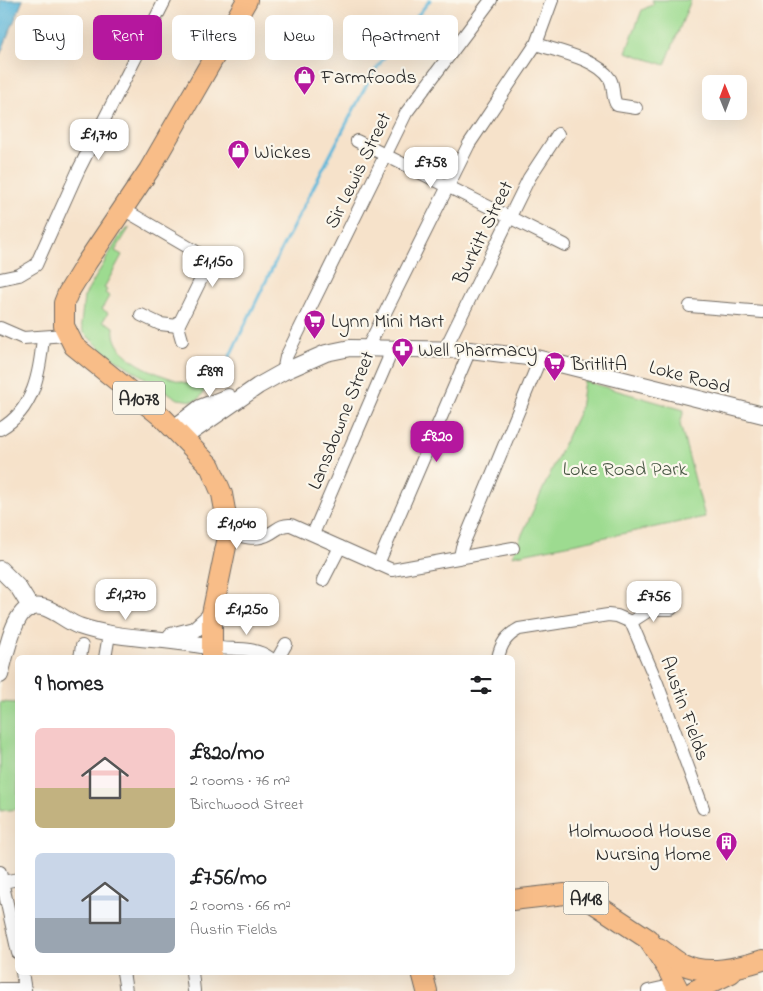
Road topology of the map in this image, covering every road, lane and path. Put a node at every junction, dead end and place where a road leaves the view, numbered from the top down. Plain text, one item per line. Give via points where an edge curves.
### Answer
1 (165, 0) edge
2 (247, 0) edge
3 (491, 0) edge
4 (552, 0) edge
5 (534, 48) junction
6 (568, 60) dead end
7 (636, 108) dead end
8 (558, 134) dead end
9 (358, 141) dead end
10 (386, 155) junction
11 (447, 187) junction
12 (123, 209) junction
13 (509, 218) junction
14 (565, 245) dead end
15 (0, 279) edge
16 (690, 306) dead end
17 (763, 312) edge
18 (142, 315) dead end
19 (178, 326) junction
20 (0, 328) edge
21 (67, 335) junction
22 (43, 337) junction
23 (182, 340) dead end
24 (368, 348) junction
25 (390, 348) junction
26 (445, 349) junction
27 (470, 350) junction
28 (540, 359) junction
29 (283, 372) junction
30 (763, 415) edge
31 (0, 429) edge
32 (184, 429) junction
33 (229, 532) junction
34 (313, 534) junction
35 (340, 547) junction
36 (512, 548) dead end
37 (460, 557) junction
38 (378, 564) junction
39 (0, 569) edge
40 (323, 580) dead end
41 (31, 608) junction
42 (671, 609) dead end
43 (212, 614) junction
44 (631, 622) junction
45 (110, 635) junction
46 (154, 639) junction
47 (286, 644) dead end
48 (212, 652) edge
49 (106, 655) edge
50 (264, 655) edge
51 (280, 655) edge
52 (499, 655) edge
53 (0, 675) edge
54 (703, 808) dead end
55 (1, 877) edge
56 (15, 879) edge
57 (515, 900) edge
58 (648, 939) junction
59 (15, 940) edge
60 (759, 962) edge
61 (22, 975) edge
62 (123, 975) edge
63 (192, 975) edge
64 (0, 989) edge
65 (25, 990) edge
66 (684, 990) edge
67 (126, 991) edge
68 (194, 991) edge
69 (648, 991) edge

1 - 15 street via 99,128 36,265 19,275
2 - 12 main road
3 - 10 street, Sir Lewis Street via 406,113
4 - 5 street
5 - 6 street
5 - 7 street via 582,58 608,76 617,105
5 - 11 street via 469,144
8 - 13 street, Burkitt Street via 529,178
9 - 10 street
10 - 11 street
10 - 29 street, Sir Lewis Street via 286,357
11 - 13 street
11 - 24 street
12 - 19 street via 207,259 208,270
12 - 21 main road via 68,293 63,316
13 - 14 street
13 - 26 street, Burkitt Street
16 - 17 street
18 - 19 street via 160,324
19 - 23 street
20 - 22 street via 23,338
21 - 22 street
21 - 32 main road, A1078 via 83,355
22 - 31 street via 41,362 32,395 22,412
24 - 25 street, Loke Road
24 - 29 street, Loke Road via 326,353
25 - 26 street, Loke Road
25 - 34 street, Lansdowne Street via 388,360
26 - 27 street, Loke Road
27 - 28 street, Loke Road
27 - 38 street
28 - 30 street, Loke Road
28 - 37 street
29 - 32 street, Loke Road via 258,386 200,408
32 - 33 main road, A1078 via 210,466 222,494
33 - 34 street via 242,537 263,537 286,525
33 - 43 main road, A1078
34 - 35 street
35 - 38 street
35 - 40 street
36 - 37 street
37 - 38 street via 396,570
39 - 41 street via 18,587
41 - 45 street via 48,609 74,625
41 - 53 street via 17,618
42 - 44 street via 651,609
43 - 46 street via 189,633
43 - 48 main road, A1078
44 - 52 street via 608,615 519,630 505,640
44 - 54 street, Austin Fields
45 - 46 street
45 - 49 street
46 - 48 street
47 - 51 street
48 - 50 street via 255,650
55 - 56 street
55 - 59 street
57 - 58 main road, A148 via 565,894 586,898
58 - 60 main road, A148 via 674,959 699,970
58 - 66 main road, A148
60 - 66 main road, A148
61 - 65 street
62 - 67 street
63 - 68 street
64 - 65 street
66 - 69 street via 666,987

